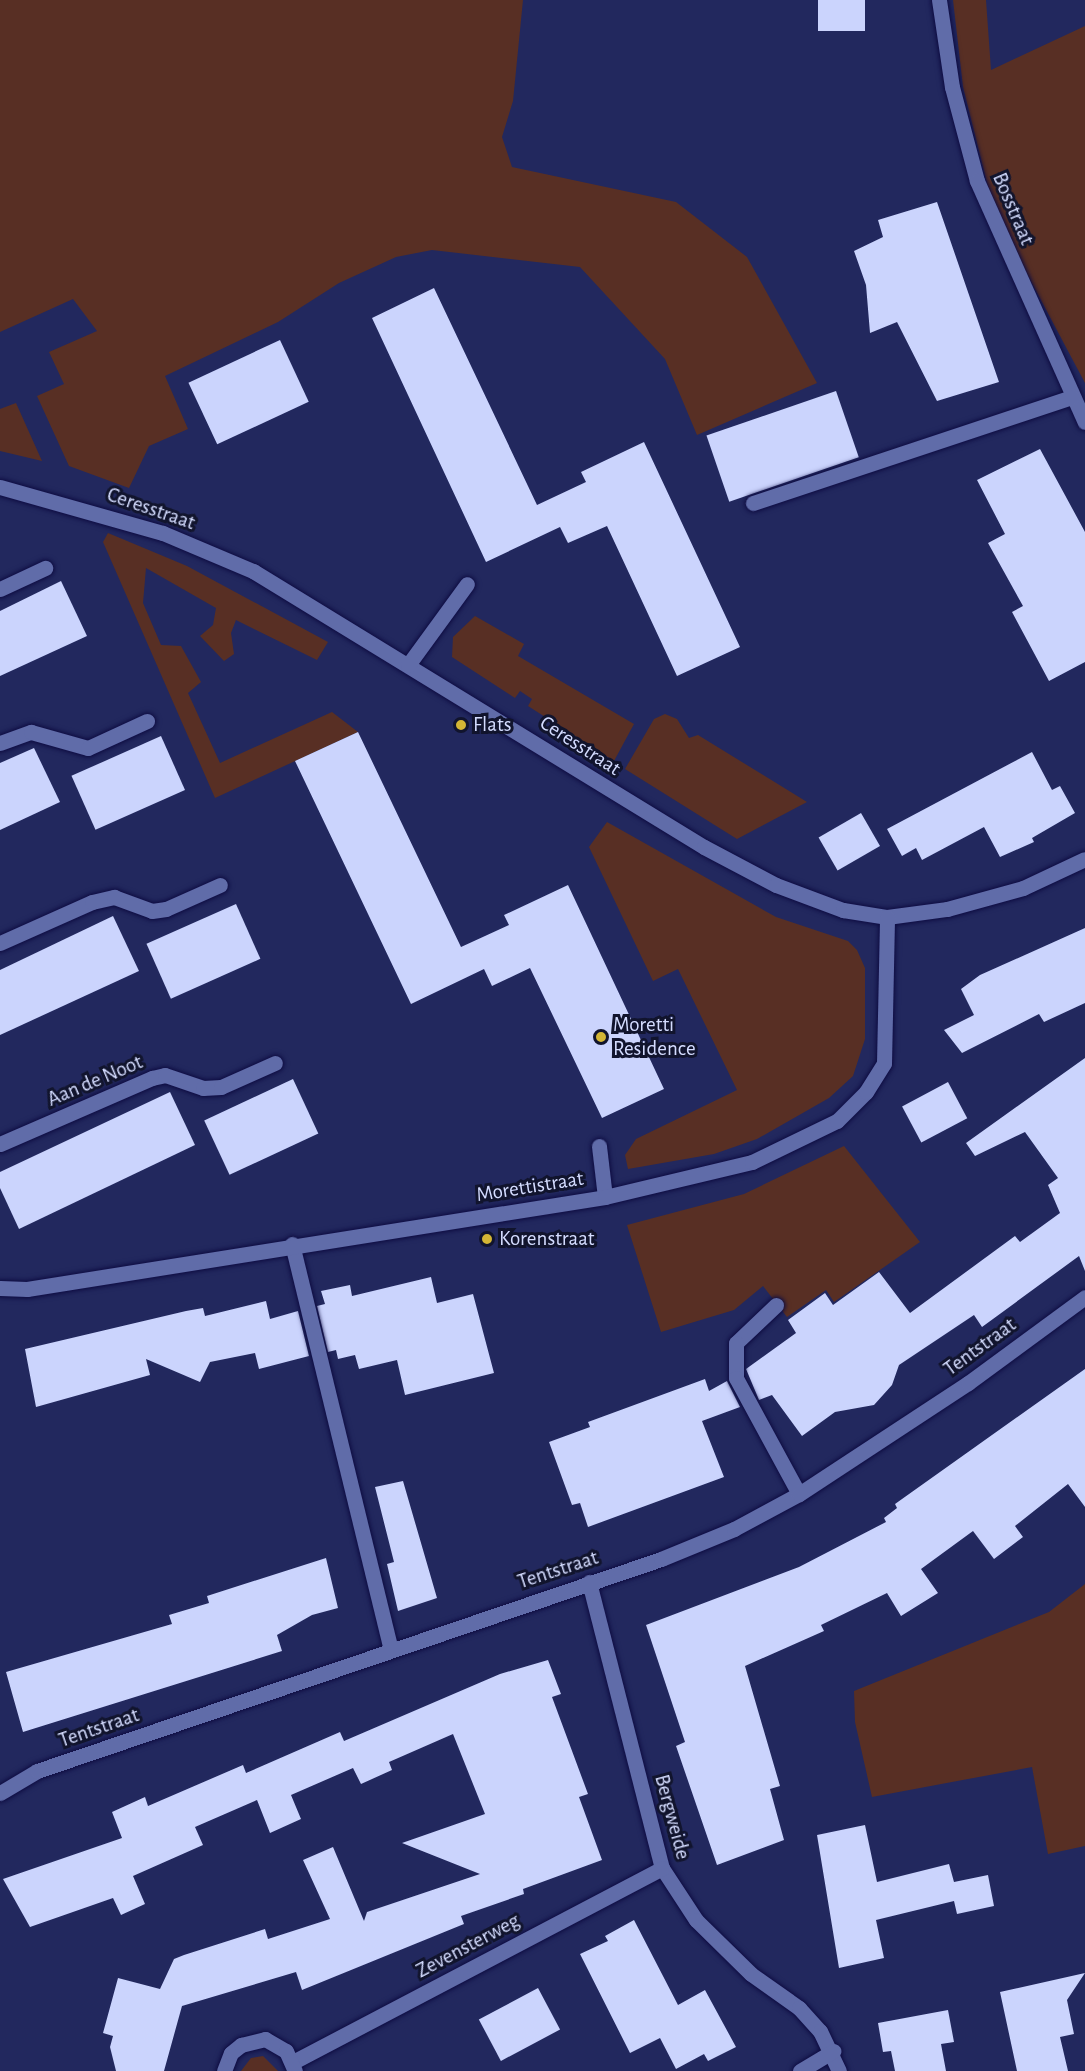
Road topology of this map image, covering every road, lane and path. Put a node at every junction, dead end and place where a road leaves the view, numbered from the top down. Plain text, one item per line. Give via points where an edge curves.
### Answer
1 (939, 0) edge
2 (1072, 398) junction
3 (1085, 422) edge
4 (0, 487) edge
5 (753, 503) dead end
6 (45, 568) dead end
7 (467, 584) dead end
8 (0, 589) edge
9 (408, 665) junction
10 (147, 721) dead end
11 (0, 743) edge
12 (1085, 859) edge
13 (220, 885) dead end
14 (887, 917) junction
15 (0, 943) edge
16 (275, 1063) dead end
17 (0, 1144) edge
18 (599, 1146) dead end
19 (605, 1197) junction
20 (292, 1244) junction
21 (0, 1288) edge
22 (1085, 1297) edge
23 (776, 1305) dead end
24 (799, 1494) junction
25 (589, 1582) junction
26 (391, 1649) junction
27 (0, 1792) edge
28 (662, 1868) junction
29 (833, 2051) junction
30 (294, 2066) edge
31 (224, 2071) edge
32 (800, 2071) edge
33 (839, 2071) edge

1 - 2 street, Bosstraat via 952,87 976,181
2 - 3 street, Bosstraat
2 - 5 street
4 - 9 street, Ceresstraat via 163,533 253,571
6 - 8 street
7 - 9 street
9 - 14 street, Ceresstraat via 704,847 776,885 832,906
10 - 11 street via 88,748 31,732
12 - 14 street, Ceresstraat via 1023,888 947,909
13 - 15 street via 166,909 152,911 114,897 92,902
14 - 19 street, Morettistraat via 884,1063 867,1092 837,1121 752,1162
16 - 17 street, Aan de Noot via 221,1087 203,1088 165,1075 152,1078
18 - 19 street
19 - 20 street, Morettistraat
20 - 21 street, Morettistraat via 27,1289
20 - 26 street
22 - 24 street, Tentstraat via 968,1383
23 - 24 street via 736,1343 736,1378
24 - 25 street, Tentstraat via 724,1533
25 - 26 street, Tentstraat
25 - 28 street, Bergweide
26 - 27 street, Tentstraat via 37,1772
28 - 29 street, Bergweide via 696,1920 751,1974 799,2008
28 - 30 street, Zevensterweg
29 - 32 street
29 - 33 street, Bergweide
30 - 31 street, Zevensterweg via 277,2043 252,2040 231,2053

